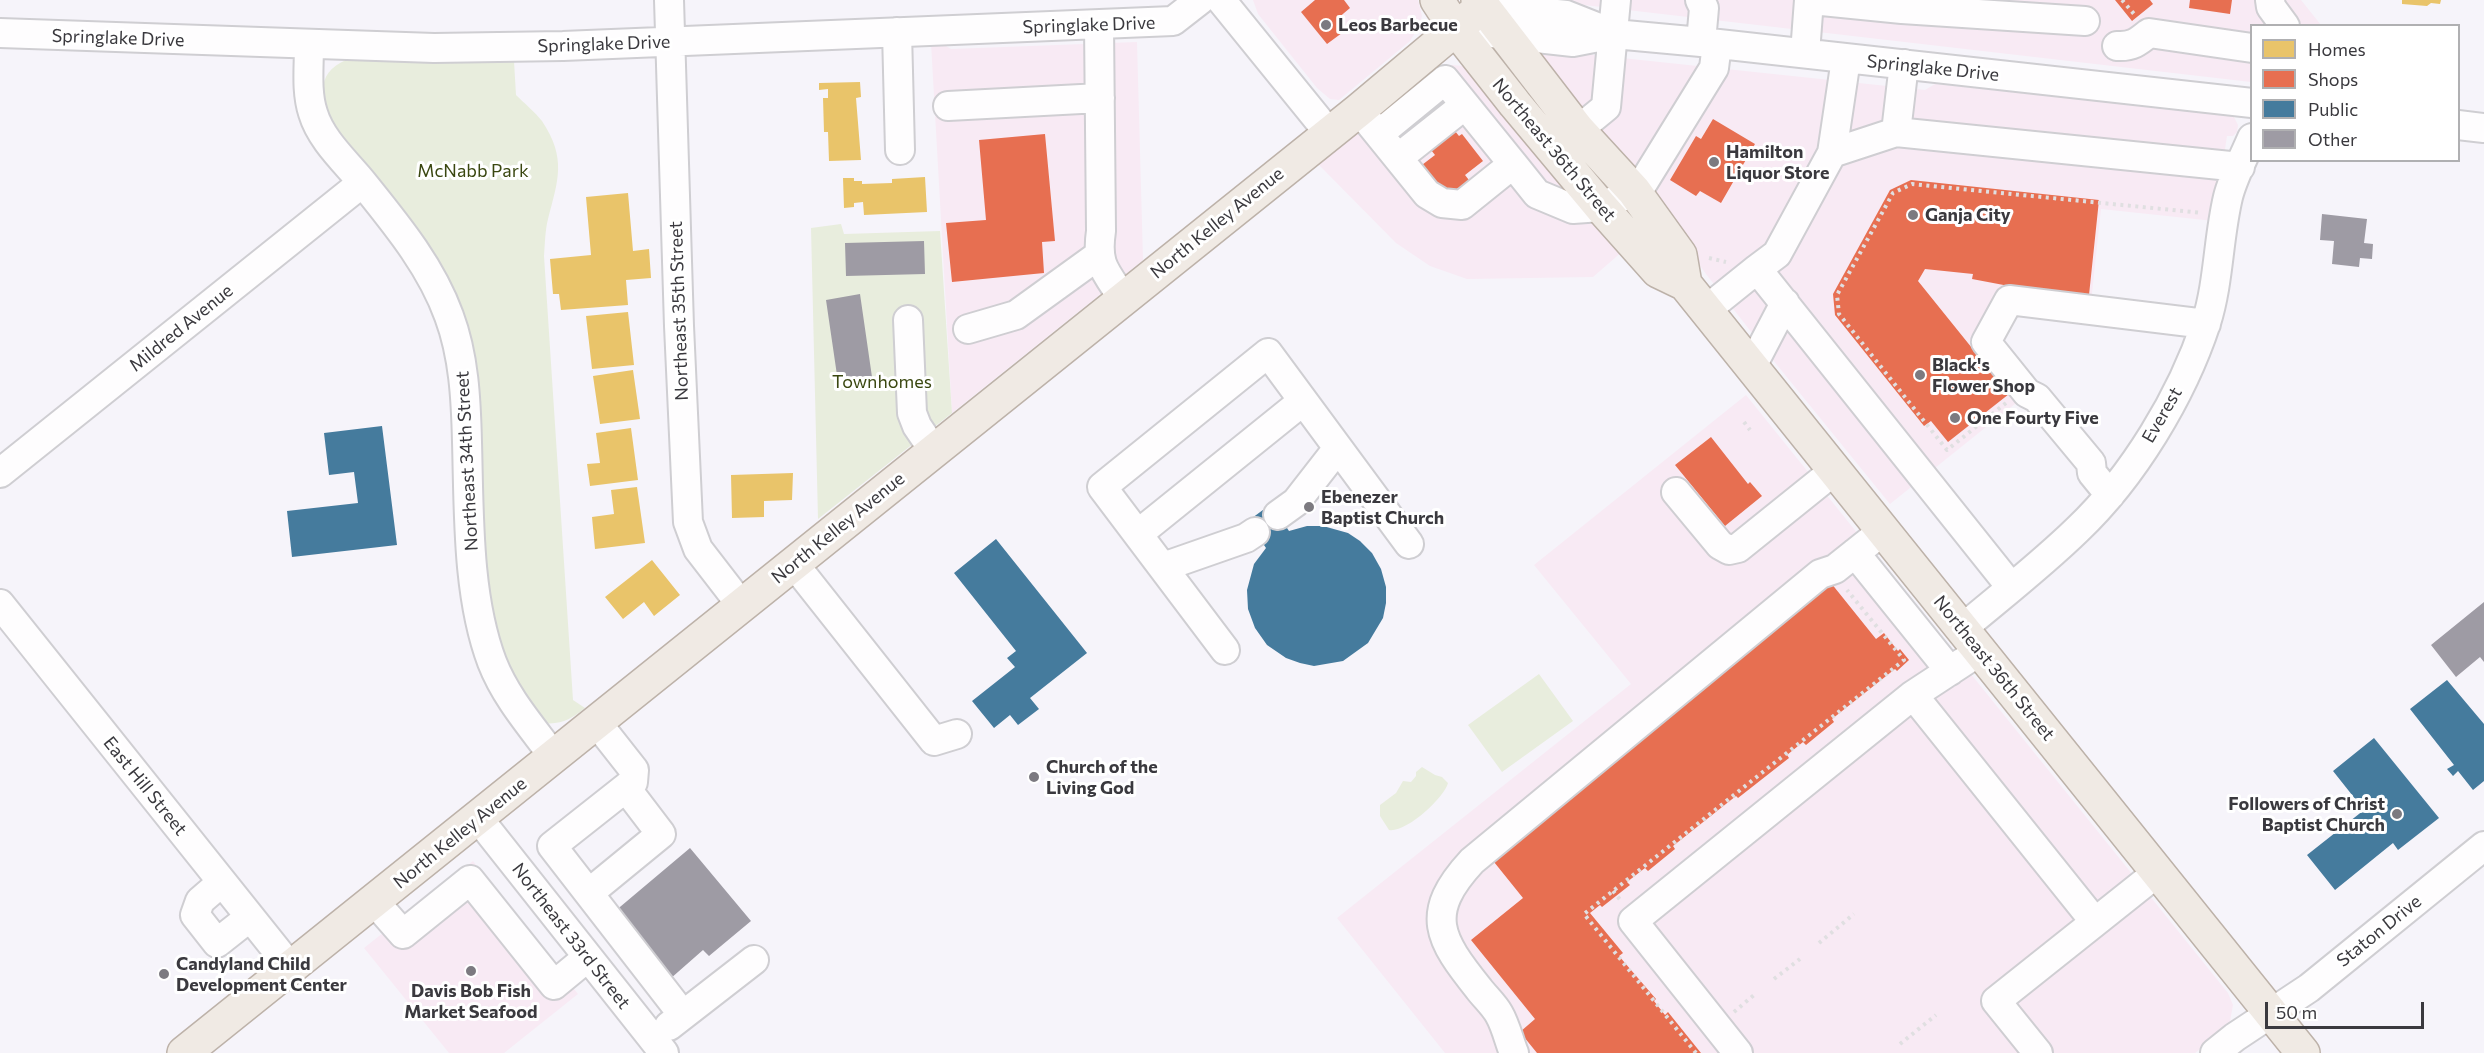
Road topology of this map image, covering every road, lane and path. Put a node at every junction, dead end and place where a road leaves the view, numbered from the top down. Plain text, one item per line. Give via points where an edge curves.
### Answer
1 (669, 0) edge
2 (1200, 0) edge
3 (1221, 0) edge
4 (1437, 0) edge
5 (1617, 0) edge
6 (1700, 0) edge
7 (1811, 0) edge
8 (2122, 0) edge
9 (2270, 0) edge
10 (1484, 2) edge
11 (1562, 8) edge
12 (2077, 10) edge
13 (2135, 15) dead end
14 (2284, 24) edge
15 (1099, 25) junction
16 (1456, 29) junction
17 (897, 32) junction
18 (0, 33) edge
19 (1614, 34) junction
20 (1504, 35) junction
21 (670, 41) junction
22 (1709, 43) junction
23 (309, 45) junction
24 (2117, 46) junction
25 (2250, 48) edge
26 (1805, 53) junction
27 (1846, 58) junction
28 (1904, 64) junction
29 (2113, 87) junction
30 (1100, 98) junction
31 (2250, 103) edge
32 (1515, 104) junction
33 (1465, 105) junction
34 (948, 106) dead end
35 (1369, 122) junction
36 (2460, 125) edge
37 (2484, 128) edge
38 (1484, 129) junction
39 (1578, 129) junction
40 (1896, 132) junction
41 (1329, 134) junction
42 (2250, 143) edge
43 (900, 150) dead end
44 (1832, 153) junction
45 (1398, 158) junction
46 (1513, 164) junction
47 (2240, 167) junction
48 (362, 183) junction
49 (1634, 191) junction
50 (1601, 207) junction
51 (2203, 213) dead end
52 (1099, 255) junction
53 (1758, 269) junction
54 (1685, 284) junction
55 (1123, 298) junction
56 (1785, 303) junction
57 (1706, 310) junction
58 (908, 320) dead end
59 (2206, 324) junction
60 (968, 329) dead end
61 (1751, 368) junction
62 (2024, 389) junction
63 (1303, 401) junction
64 (1744, 422) dead end
65 (1750, 430) dead end
66 (1338, 448) junction
67 (934, 451) junction
68 (1835, 470) junction
69 (0, 473) edge
70 (1676, 492) dead end
71 (2110, 495) junction
72 (1278, 515) dead end
73 (1884, 530) junction
74 (1255, 532) dead end
75 (1138, 534) junction
76 (1409, 544) dead end
77 (1855, 553) junction
78 (794, 564) junction
79 (1163, 567) junction
80 (2011, 587) junction
81 (0, 604) edge
82 (742, 606) junction
83 (1971, 639) junction
84 (1225, 650) dead end
85 (1950, 671) junction
86 (1913, 695) junction
87 (597, 723) junction
88 (957, 734) dead end
89 (554, 757) junction
90 (626, 788) junction
91 (478, 818) junction
92 (2484, 846) edge
93 (560, 857) junction
94 (2158, 872) junction
95 (222, 882) junction
96 (534, 889) junction
97 (589, 894) junction
98 (374, 901) junction
99 (1854, 914) dead end
100 (250, 917) junction
101 (503, 922) junction
102 (2095, 922) junction
103 (1819, 943) dead end
104 (588, 957) junction
105 (1800, 958) dead end
106 (754, 960) dead end
107 (291, 968) junction
108 (1774, 979) dead end
109 (1754, 995) dead end
110 (2271, 1013) junction
111 (683, 1015) junction
112 (1936, 1015) dead end
113 (1728, 1017) dead end
114 (1900, 1044) dead end
115 (659, 1046) edge
116 (184, 1053) edge
117 (1514, 1053) edge
118 (1738, 1053) edge
119 (2038, 1053) edge
120 (2216, 1053) edge
121 (2303, 1053) edge

1 - 21 street, Northeast 35th Street
2 - 15 street, Springlake Drive via 1173,21
3 - 41 street
4 - 16 main road, Northeast 36th Street
5 - 19 street
6 - 22 street
7 - 12 street via 1902,9
7 - 26 street
8 - 13 path
9 - 14 street
10 - 11 street, Springlake Drive
10 - 16 main road, North Kelley Avenue
10 - 20 main road, Northeast 36th Street
11 - 19 street, Springlake Drive
12 - 24 street via 2107,44
15 - 17 street, Springlake Drive
15 - 30 street
16 - 20 street, Springlake Drive
16 - 32 main road, Northeast 36th Street
16 - 35 main road, North Kelley Avenue
17 - 21 street, Springlake Drive
17 - 43 street
18 - 23 street, Springlake Drive
19 - 20 street, Springlake Drive via 1573,42
19 - 22 street, Springlake Drive
19 - 39 street via 1606,107
20 - 39 main road, Northeast 36th Street
21 - 23 street, Springlake Drive via 434,48
21 - 82 street, Northeast 35th Street via 688,522 698,549
22 - 26 street, Springlake Drive
22 - 49 street via 1714,68 1644,183
23 - 48 street, Northeast 34th Street via 313,114
24 - 25 street via 2136,44 2149,33
24 - 29 street
26 - 27 street, Springlake Drive
27 - 28 street, Springlake Drive
27 - 44 street
28 - 29 street, Springlake Drive
28 - 40 street
29 - 31 street, Springlake Drive
30 - 34 street
30 - 52 street
32 - 38 street
32 - 50 main road, Northeast 36th Street
33 - 35 street via 1445,80
33 - 38 street
33 - 45 street
35 - 41 main road, North Kelley Avenue
35 - 45 street
36 - 37 street
38 - 46 street
39 - 49 main road, Northeast 36th Street
40 - 44 street
40 - 47 street
41 - 55 main road, North Kelley Avenue
42 - 47 street, Everest
44 - 53 street via 1777,254
45 - 46 street via 1427,194 1442,203 1462,205
46 - 50 street via 1537,194 1573,209
47 - 59 street, Everest via 2229,197
48 - 69 street, Mildred Avenue
48 - 89 street, Northeast 34th Street via 425,265 450,317 466,407 475,600 483,634 506,690
49 - 50 street
49 - 54 main road, Northeast 36th Street via 1680,255
50 - 54 main road, Northeast 36th Street via 1658,272
51 - 62 path via 1912,184 1893,194 1837,295 1839,314 1947,450
52 - 55 street
52 - 60 street via 1016,315
53 - 56 street
53 - 57 street
54 - 57 main road, Northeast 36th Street
55 - 67 main road, North Kelley Avenue
56 - 61 street
56 - 80 street
57 - 61 main road, Northeast 36th Street
58 - 67 street via 912,413 916,426
59 - 62 street via 2009,300 1986,342
59 - 71 street, Everest via 2180,386
61 - 68 main road, Northeast 36th Street
62 - 71 street via 2037,398 2078,447 2091,464 2092,474
63 - 66 street
63 - 75 street
63 - 75 street via 1268,353 1126,467 1102,487
64 - 65 path
66 - 72 street via 1296,502
66 - 76 street
67 - 78 main road, North Kelley Avenue
68 - 70 street via 1738,548 1729,550 1720,545
68 - 73 main road, Northeast 36th Street
71 - 80 street, Everest via 2078,530
73 - 77 street
73 - 83 main road, Northeast 36th Street
74 - 79 street
75 - 79 street
77 - 85 street
77 - 117 street via 1835,569 1820,574 1455,879 1446,898 1442,924 1445,941 1499,1014
78 - 82 main road, North Kelley Avenue
78 - 88 street via 934,741
79 - 84 street
80 - 83 street, Everest
81 - 95 street, East Hill Street
82 - 87 main road, North Kelley Avenue
83 - 85 street, Everest
83 - 94 main road, Northeast 36th Street
85 - 86 street, Everest
86 - 102 street
86 - 118 street, Everest via 1633,921
87 - 89 main road, North Kelley Avenue
87 - 90 street via 634,770 633,782
89 - 91 main road, North Kelley Avenue
90 - 93 street via 552,846
90 - 97 street via 661,834
91 - 96 street, Northeast 33rd Street
91 - 98 main road, North Kelley Avenue
92 - 110 street, Staton Drive via 2308,988
93 - 96 street
93 - 97 street
94 - 102 street
94 - 110 main road, Northeast 36th Street
95 - 100 street, East Hill Street
95 - 100 street via 200,902 195,915 217,943
96 - 101 street
96 - 104 street, Northeast 33rd Street
97 - 111 street
98 - 101 street via 403,934 470,880
98 - 107 main road, North Kelley Avenue
99 - 103 path
100 - 107 street, East Hill Street
101 - 104 street via 554,985
102 - 119 street via 1996,1001
104 - 115 street, Northeast 33rd Street
105 - 108 path
106 - 111 street
107 - 116 main road, North Kelley Avenue
109 - 113 path
110 - 120 street, Staton Drive
110 - 121 main road, Northeast 36th Street
111 - 115 street
112 - 114 path

